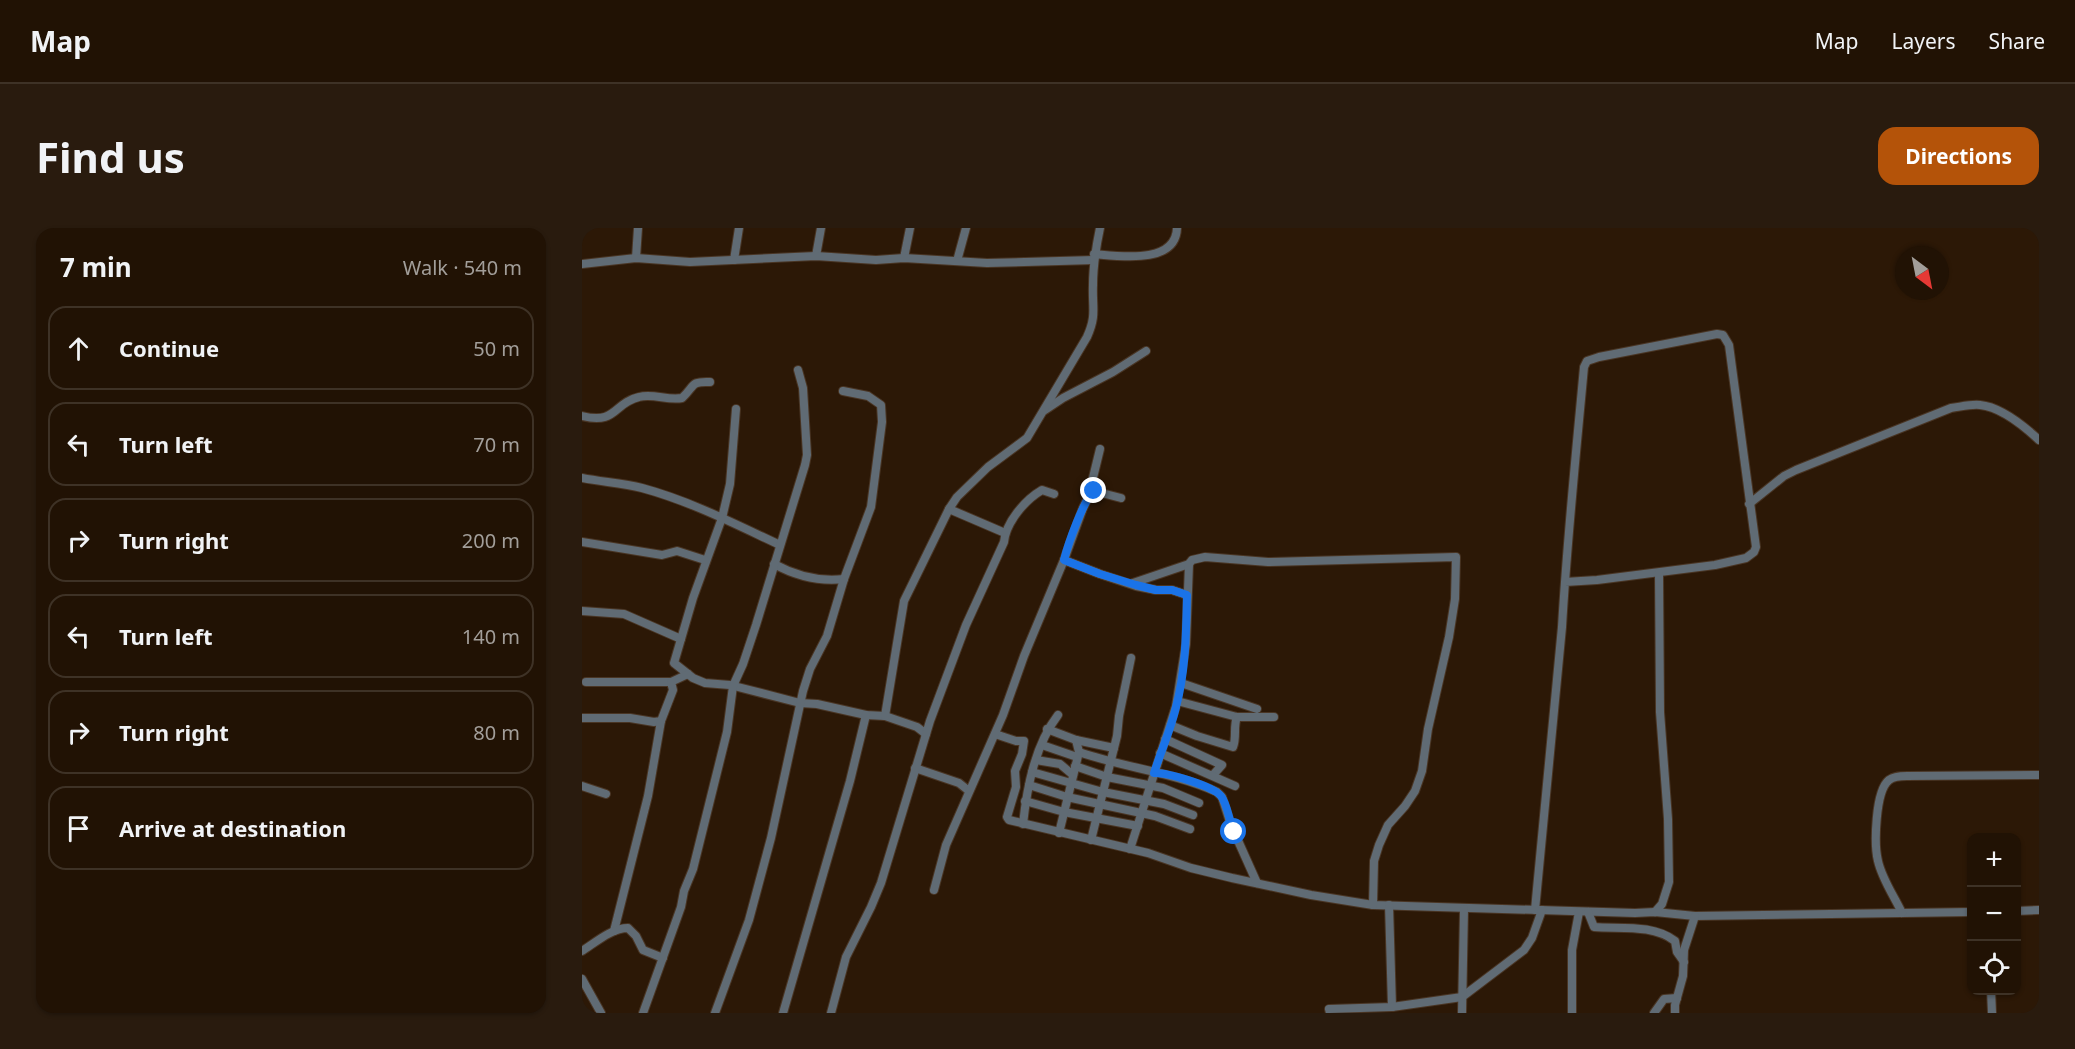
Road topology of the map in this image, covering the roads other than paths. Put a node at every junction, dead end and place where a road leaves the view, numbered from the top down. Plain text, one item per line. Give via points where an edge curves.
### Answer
1 (638, 228) edge
2 (739, 228) edge
3 (821, 228) edge
4 (910, 228) edge
5 (966, 228) edge
6 (1100, 228) edge
7 (1177, 228) edge
8 (816, 256) junction
9 (1094, 257) junction
10 (636, 258) junction
11 (904, 258) junction
12 (734, 260) junction
13 (957, 261) junction
14 (582, 264) edge
15 (1146, 351) dead end
16 (798, 370) dead end
17 (710, 382) dead end
18 (843, 391) dead end
19 (736, 409) dead end
20 (1042, 413) junction
21 (582, 416) edge
22 (2039, 440) edge
23 (1100, 449) dead end
24 (582, 478) edge
25 (1054, 494) dead end
26 (1089, 496) junction
27 (1121, 498) dead end
28 (1749, 504) junction
29 (949, 509) junction
30 (722, 518) junction
31 (1005, 533) junction
32 (582, 542) edge
33 (780, 545) junction
34 (705, 560) junction
35 (1064, 560) junction
36 (774, 564) junction
37 (1189, 564) junction
38 (1659, 573) junction
39 (844, 579) junction
40 (1565, 582) junction
41 (1133, 583) junction
42 (1187, 595) junction
43 (582, 611) edge
44 (681, 639) junction
45 (1131, 658) dead end
46 (688, 674) junction
47 (671, 681) junction
48 (586, 682) dead end
49 (1181, 683) junction
50 (733, 686) junction
51 (1177, 701) junction
52 (800, 703) junction
53 (1257, 710) dead end
54 (866, 715) junction
55 (1058, 715) dead end
56 (885, 716) junction
57 (1238, 717) junction
58 (1274, 717) dead end
59 (582, 718) edge
60 (661, 721) junction
61 (1170, 725) junction
62 (1047, 729) junction
63 (927, 734) junction
64 (995, 734) junction
65 (1076, 740) junction
66 (1165, 740) junction
67 (1087, 742) junction
68 (1042, 745) junction
69 (1114, 748) junction
70 (1160, 753) junction
71 (1078, 755) junction
72 (1036, 759) junction
73 (1110, 763) junction
74 (915, 768) junction
75 (1032, 772) junction
76 (1154, 773) junction
77 (1073, 774) junction
78 (1213, 775) junction
79 (2039, 776) edge
80 (1107, 777) junction
81 (1150, 784) junction
82 (1029, 785) junction
83 (582, 786) edge
84 (1234, 786) dead end
85 (969, 791) junction
86 (1103, 792) junction
87 (606, 794) dead end
88 (1068, 797) junction
89 (1146, 800) junction
90 (1025, 801) junction
91 (1200, 803) dead end
92 (1101, 804) junction
93 (1064, 812) junction
94 (1142, 813) junction
95 (1193, 815) dead end
96 (1096, 819) junction
97 (1023, 824) junction
98 (1138, 826) junction
99 (1190, 829) dead end
100 (1059, 833) junction
101 (1091, 840) junction
102 (1130, 849) junction
103 (1257, 883) junction
104 (934, 890) dead end
105 (1373, 904) junction
106 (1389, 905) junction
107 (1464, 909) junction
108 (1539, 910) junction
109 (2039, 910) edge
110 (2021, 911) edge
111 (1578, 912) junction
112 (1588, 912) junction
113 (1655, 912) junction
114 (1902, 912) junction
115 (1967, 912) edge
116 (1695, 916) junction
117 (614, 931) junction
118 (582, 951) edge
119 (663, 958) junction
120 (1683, 962) junction
121 (582, 979) edge
122 (1991, 995) edge
123 (1462, 998) junction
124 (1677, 998) junction
125 (1392, 1007) junction
126 (1361, 1010) edge
127 (601, 1013) edge
128 (643, 1013) edge
129 (715, 1013) edge
130 (783, 1013) edge
131 (831, 1013) edge
132 (1330, 1013) edge
133 (1462, 1013) edge
134 (1572, 1013) edge
135 (1654, 1013) edge
136 (1676, 1013) edge
137 (1992, 1013) edge

1 - 10 street
2 - 12 street
3 - 8 street
4 - 11 street
5 - 13 street
6 - 9 street
7 - 9 street via 1171,247 1156,254
8 - 11 street
8 - 12 street
9 - 13 street
9 - 20 street via 1094,322
10 - 12 street
10 - 14 street
11 - 13 street
15 - 20 street
16 - 33 street via 807,455
17 - 21 street via 697,381 682,398 675,400 639,396 609,416
18 - 39 street via 868,396 881,405 882,422 871,507
19 - 30 street via 730,484
20 - 29 street via 1024,442 988,467
22 - 28 street via 1986,406 1951,408 1796,470
23 - 26 street
24 - 30 street via 650,491
25 - 31 street via 1042,490 1035,494 1025,502
26 - 27 street via 1094,491
26 - 35 street
28 - 38 street via 1754,552 1736,561
28 - 40 street via 1729,345 1723,335 1592,359 1584,367
29 - 31 street
29 - 56 street via 904,601
30 - 33 street
30 - 34 street
31 - 63 street via 998,559 966,624
32 - 34 street via 662,555 677,551
33 - 36 street
34 - 44 street
35 - 41 street
35 - 64 street
36 - 39 street via 812,579
36 - 50 street
37 - 41 street
37 - 42 street
37 - 105 street via 1197,558 1268,562 1456,558 1449,637 1422,771 1415,791 1388,825 1379,845 1374,861
38 - 40 street
38 - 113 street via 1660,712 1669,882
39 - 52 street via 832,622 810,669
40 - 108 street
41 - 42 street
42 - 49 street
43 - 44 street via 624,614
44 - 46 street via 674,663
45 - 69 street
46 - 47 street
46 - 50 street via 705,683
47 - 48 street
47 - 60 street via 673,690
49 - 51 street
49 - 53 street
50 - 52 street
50 - 119 street via 727,732 700,847
51 - 57 street
51 - 61 street
52 - 54 street
52 - 129 street via 749,920
54 - 56 street
54 - 130 street
55 - 62 street
56 - 63 street
57 - 58 street
57 - 61 street via 1233,747
59 - 60 street
60 - 117 street via 648,796
61 - 66 street
62 - 65 street
62 - 68 street
63 - 74 street
64 - 85 street
64 - 97 street via 1024,741 1007,817
65 - 67 street
65 - 71 street
66 - 70 street
66 - 78 street via 1222,765
67 - 69 street
67 - 71 street
68 - 71 street
68 - 72 street
69 - 73 street
70 - 76 street
70 - 78 street
71 - 73 street
71 - 77 street
72 - 75 street
72 - 77 street via 1060,764
73 - 76 street
73 - 80 street
74 - 85 street via 959,783
74 - 131 street via 881,883 846,957
75 - 77 street
75 - 82 street
76 - 81 street
76 - 103 street via 1191,782 1222,797
77 - 80 street
77 - 86 street
77 - 88 street
78 - 84 street
79 - 114 street via 1907,776 1889,780 1879,799 1878,860
80 - 81 street
80 - 86 street
81 - 89 street
81 - 91 street
82 - 88 street
82 - 90 street
83 - 87 street
85 - 104 street via 946,845
86 - 89 street
86 - 92 street
88 - 92 street
88 - 93 street
89 - 94 street
89 - 95 street
90 - 93 street
90 - 97 street
92 - 94 street
92 - 96 street
93 - 96 street
93 - 100 street
94 - 98 street
94 - 99 street
96 - 98 street
96 - 101 street
97 - 100 street
98 - 102 street
100 - 101 street
101 - 102 street
102 - 103 street
103 - 105 street
105 - 106 street
106 - 107 street
106 - 125 street
107 - 108 street
107 - 123 street
108 - 111 street
108 - 123 street via 1532,938 1524,950
109 - 110 street
111 - 112 street
111 - 134 street via 1572,950
112 - 113 street
112 - 120 street via 1594,927 1665,934 1675,941
113 - 116 street
114 - 115 street
114 - 116 street
116 - 120 street
117 - 118 street
117 - 119 street via 628,928 643,950
119 - 128 street
120 - 124 street
121 - 127 street
122 - 137 street
123 - 125 street
123 - 133 street
124 - 135 street via 1664,999
124 - 136 street
125 - 126 street
126 - 132 street via 1329,1009

